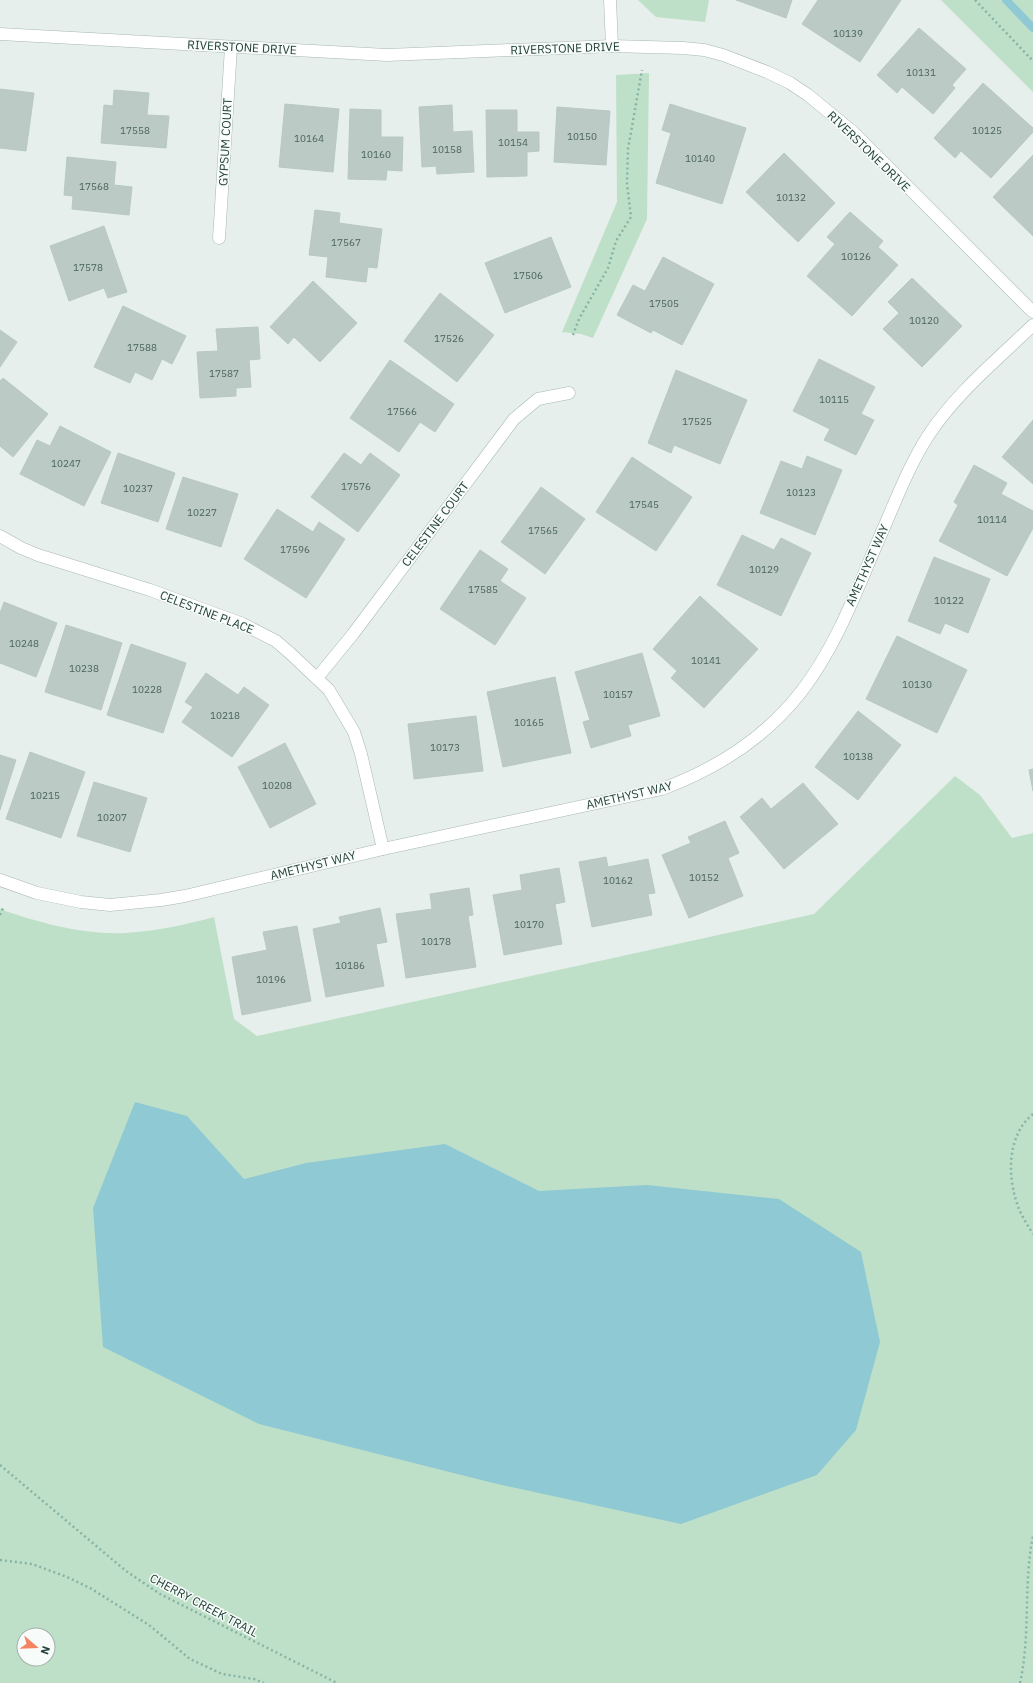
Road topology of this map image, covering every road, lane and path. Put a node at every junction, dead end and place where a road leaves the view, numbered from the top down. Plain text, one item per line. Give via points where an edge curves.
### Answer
1 (610, 0) edge
2 (975, 0) edge
3 (0, 34) edge
4 (612, 46) junction
5 (231, 47) junction
6 (1033, 61) edge
7 (642, 70) dead end
8 (219, 238) dead end
9 (1033, 312) edge
10 (1033, 324) edge
11 (572, 335) dead end
12 (569, 392) dead end
13 (0, 536) edge
14 (317, 678) junction
15 (383, 848) junction
16 (0, 880) edge
17 (4, 906) dead end
18 (0, 915) edge
19 (1033, 1114) edge
20 (1033, 1234) edge
21 (0, 1465) edge
22 (1033, 1536) edge
23 (0, 1560) edge
24 (264, 1683) edge
25 (337, 1683) edge
26 (1020, 1683) edge

1 - 4 street
2 - 6 path
3 - 5 street, RIVERSTONE DRIVE
4 - 5 street, RIVERSTONE DRIVE via 387,55
4 - 9 street, RIVERSTONE DRIVE via 665,46 704,50 744,62 790,83 853,132
5 - 8 street, GYPSUM COURT
7 - 11 path via 627,156 631,217 616,241 608,268
10 - 15 street, AMETHYST WAY via 969,387 928,436 898,496 843,621 813,675 785,710 743,748 712,767 662,789
12 - 14 street, CELESTINE COURT via 538,399 514,419 353,634
13 - 14 street, CELESTINE PLACE via 38,555 150,590 243,624 276,641
14 - 15 street, CELESTINE PLACE via 332,694 354,732
15 - 16 street, AMETHYST WAY via 185,896 122,904 62,899
17 - 18 path
19 - 20 path via 1020,1127 1011,1155 1019,1209
21 - 25 path, CHERRY CREEK TRAIL via 144,1585
22 - 26 path via 1029,1562 1025,1652
23 - 24 path via 32,1564 67,1577 90,1588 149,1625 190,1659 222,1674

